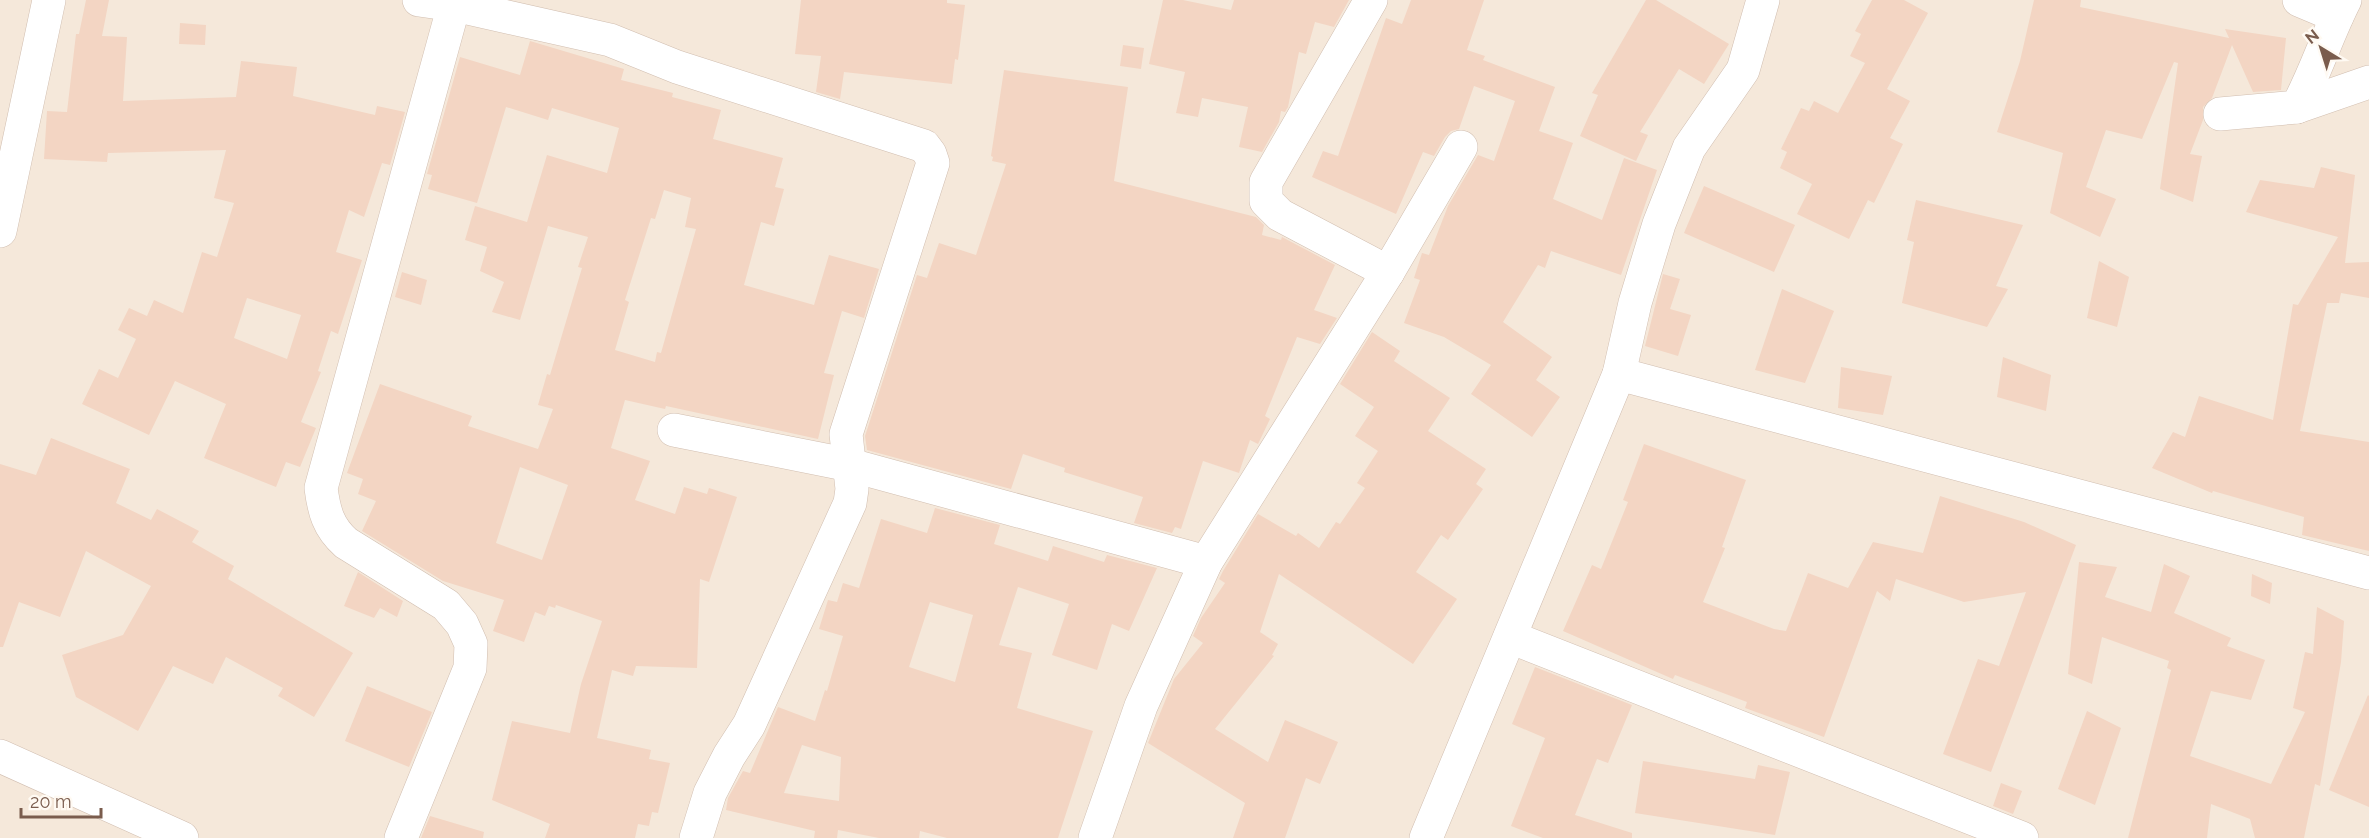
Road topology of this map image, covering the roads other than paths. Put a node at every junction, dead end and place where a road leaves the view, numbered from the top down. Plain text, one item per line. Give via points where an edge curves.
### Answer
1 (49, 0) edge
2 (419, 0) edge
3 (1371, 0) edge
4 (1763, 0) edge
5 (2299, 0) edge
6 (454, 4) junction
7 (2341, 8) edge
8 (2369, 82) edge
9 (2297, 107) junction
10 (2220, 114) dead end
11 (1461, 147) dead end
12 (0, 231) edge
13 (1388, 272) junction
14 (1619, 374) junction
15 (674, 430) dead end
16 (850, 465) junction
17 (1206, 562) junction
18 (2369, 573) edge
19 (1510, 637) junction
20 (0, 756) edge
21 (182, 838) edge
22 (401, 838) edge
23 (696, 838) edge
24 (1095, 838) edge
25 (1426, 838) edge
26 (2022, 838) edge

1 - 12 street
2 - 6 street
3 - 13 street via 1266,182 1266,201 1280,215
4 - 14 street via 1743,70 1689,148 1659,224
5 - 7 street
6 - 16 street via 610,40 677,68 924,146 933,163 846,434
6 - 22 street via 321,488 327,520 336,534 446,605 462,624 471,644 470,668
7 - 9 street
8 - 9 street
9 - 10 street
11 - 13 street
13 - 17 street
14 - 18 street
14 - 19 street
15 - 16 street
16 - 17 street
16 - 23 street via 850,503 749,725 710,792
17 - 24 street via 1141,706
19 - 25 street
19 - 26 street
20 - 21 street

